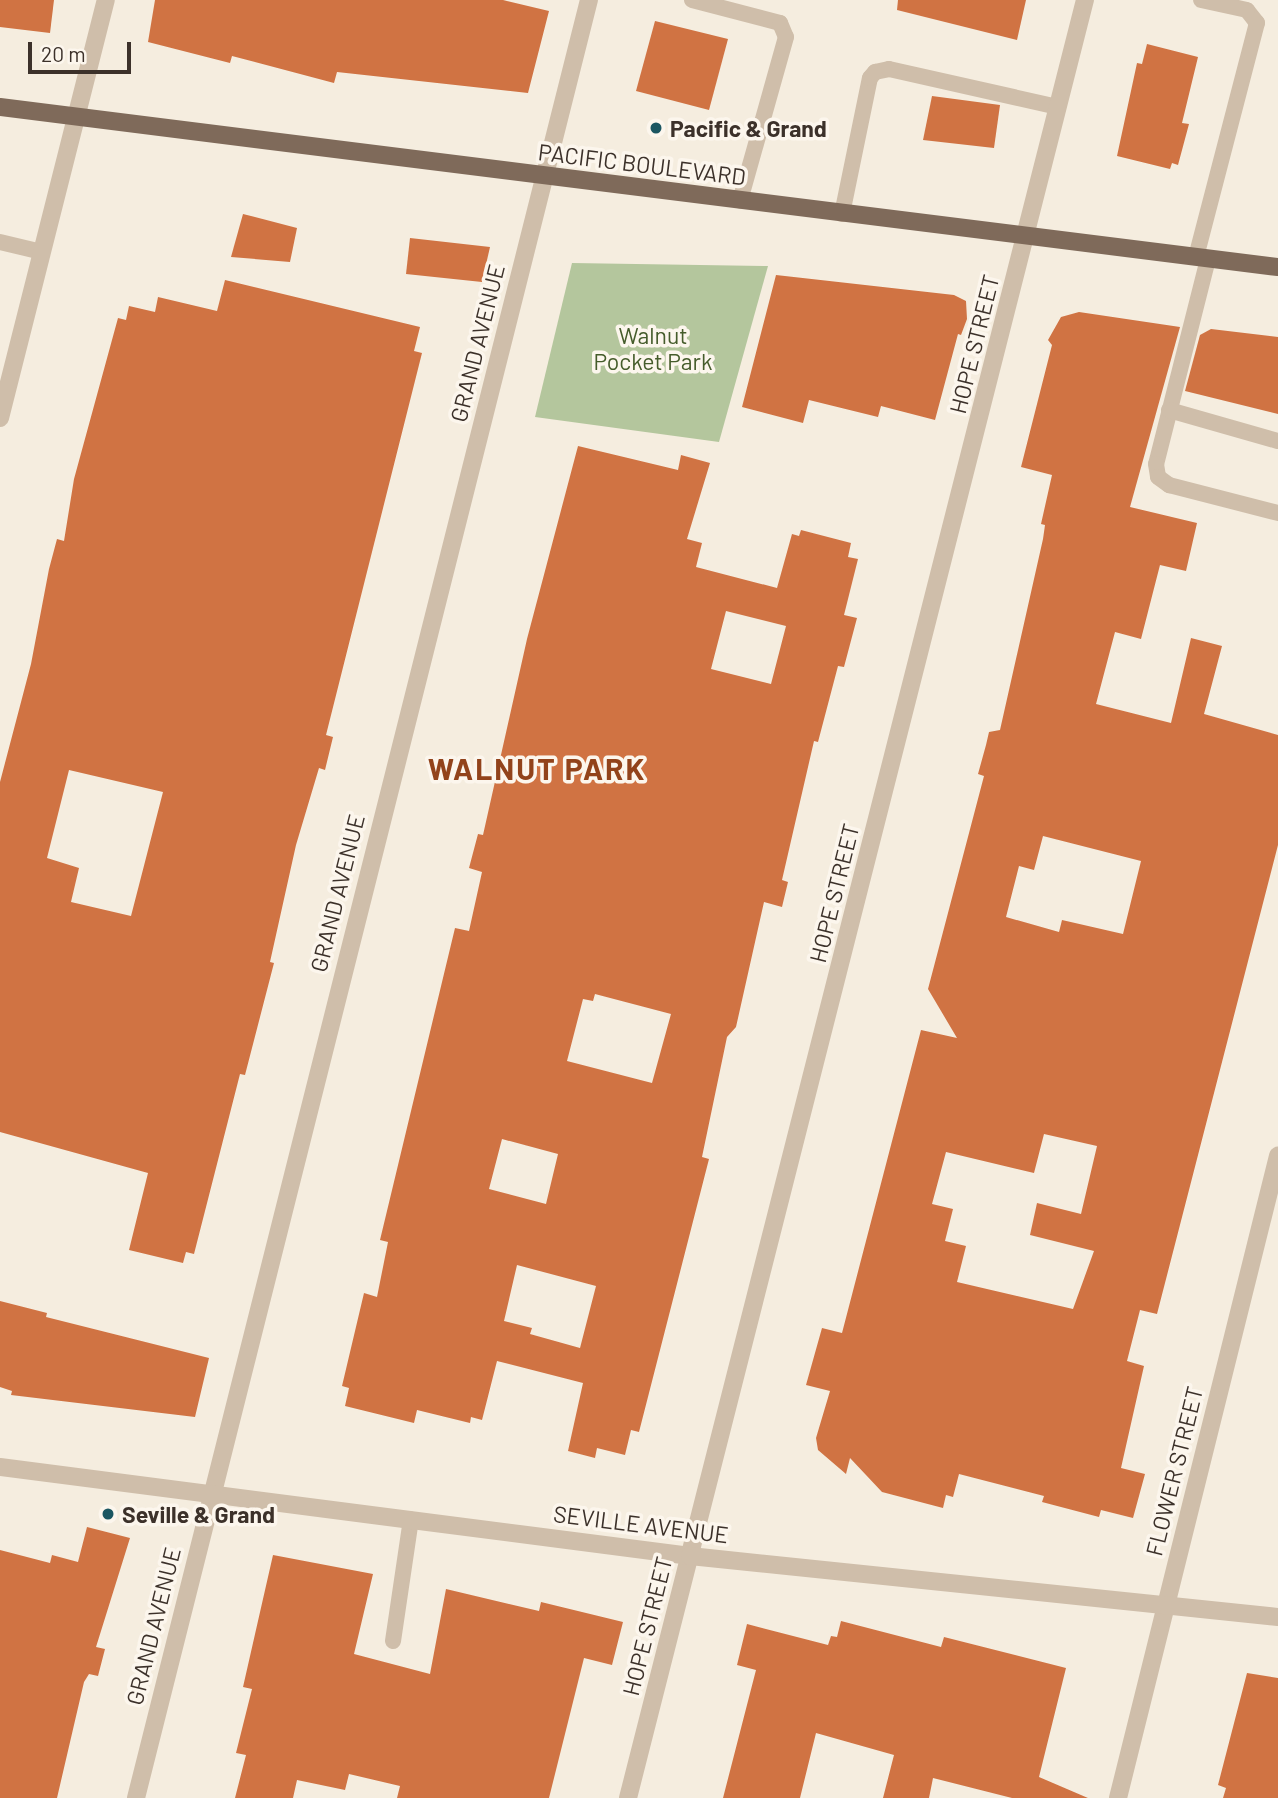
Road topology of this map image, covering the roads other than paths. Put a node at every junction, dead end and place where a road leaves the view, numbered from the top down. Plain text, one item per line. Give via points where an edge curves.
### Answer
1 (106, 0) edge
2 (589, 0) edge
3 (692, 0) edge
4 (1085, 0) edge
5 (1201, 0) edge
6 (0, 107) edge
7 (1058, 107) junction
8 (76, 117) junction
9 (544, 177) junction
10 (740, 201) junction
11 (842, 214) junction
12 (1026, 237) junction
13 (0, 242) edge
14 (42, 251) junction
15 (1202, 258) junction
16 (1278, 267) edge
17 (1, 407) edge
18 (1169, 410) junction
19 (1278, 441) edge
20 (1278, 513) edge
21 (1278, 1156) edge
22 (0, 1467) edge
23 (211, 1493) junction
24 (411, 1520) junction
25 (690, 1556) junction
26 (1166, 1604) junction
27 (1278, 1617) edge
28 (393, 1641) dead end
29 (136, 1798) edge
30 (628, 1798) edge
31 (1118, 1798) edge

1 - 8 street
2 - 9 street, GRAND AVENUE
3 - 10 lane via 780,23 786,37
4 - 7 street, HOPE STREET
5 - 15 lane via 1247,10 1256,23
6 - 8 main road, PACIFIC BOULEVARD
7 - 11 lane via 889,69 875,72 870,78
7 - 12 street, HOPE STREET
8 - 9 main road, PACIFIC BOULEVARD
8 - 14 street
9 - 10 main road, PACIFIC BOULEVARD
9 - 23 street, GRAND AVENUE
10 - 11 main road, PACIFIC BOULEVARD
11 - 12 main road, PACIFIC BOULEVARD
12 - 15 main road, PACIFIC BOULEVARD
12 - 25 street, HOPE STREET
13 - 14 lane
14 - 17 street
15 - 16 main road, PACIFIC BOULEVARD
15 - 18 lane
18 - 19 lane
18 - 20 lane via 1156,464 1158,477 1168,485
21 - 26 street, FLOWER STREET
22 - 23 street, SEVILLE AVENUE
23 - 24 street, SEVILLE AVENUE
23 - 29 street, GRAND AVENUE
24 - 25 street, SEVILLE AVENUE
24 - 28 lane
25 - 26 street, SEVILLE AVENUE
25 - 30 street, HOPE STREET
26 - 27 street, SEVILLE AVENUE
26 - 31 street, FLOWER STREET

